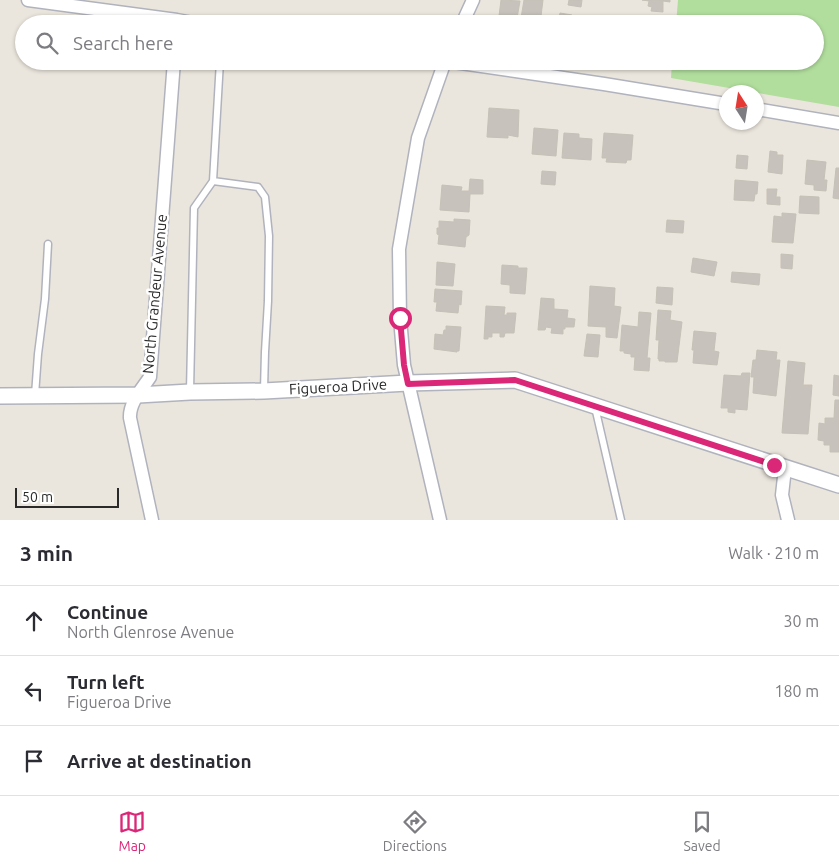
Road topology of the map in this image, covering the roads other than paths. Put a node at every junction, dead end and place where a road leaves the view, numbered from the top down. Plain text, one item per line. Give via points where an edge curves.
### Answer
1 (28, 0) edge
2 (473, 0) edge
3 (52, 2) edge
4 (133, 15) edge
5 (466, 15) edge
6 (173, 70) edge
7 (219, 70) edge
8 (443, 70) edge
9 (508, 70) edge
10 (719, 103) edge
11 (764, 110) edge
12 (839, 123) edge
13 (213, 181) junction
14 (48, 244) dead end
15 (408, 384) junction
16 (264, 391) junction
17 (190, 392) junction
18 (35, 395) junction
19 (138, 395) junction
20 (0, 396) edge
21 (594, 406) junction
22 (785, 468) junction
23 (839, 485) edge
24 (152, 520) edge
25 (440, 520) edge
26 (621, 520) edge
27 (788, 520) edge

1 - 3 street
2 - 5 street
3 - 4 street
6 - 19 street, North Grandeur Avenue via 150,377
7 - 13 lane
8 - 15 street via 418,138 399,249 400,318
9 - 10 street
11 - 12 street
13 - 16 lane via 258,187 265,197 269,236
13 - 17 lane via 194,208
14 - 18 lane
15 - 16 street, Figueroa Drive
15 - 21 street, Figueroa Drive via 515,380
15 - 25 street
16 - 17 street, Figueroa Drive
17 - 19 street, Figueroa Drive
18 - 19 street, Figueroa Drive
18 - 20 street, Figueroa Drive
19 - 24 street, North Grandeur Avenue via 130,418
21 - 22 street, Figueroa Drive
21 - 26 lane
22 - 23 street, Figueroa Drive
22 - 27 street via 782,495

